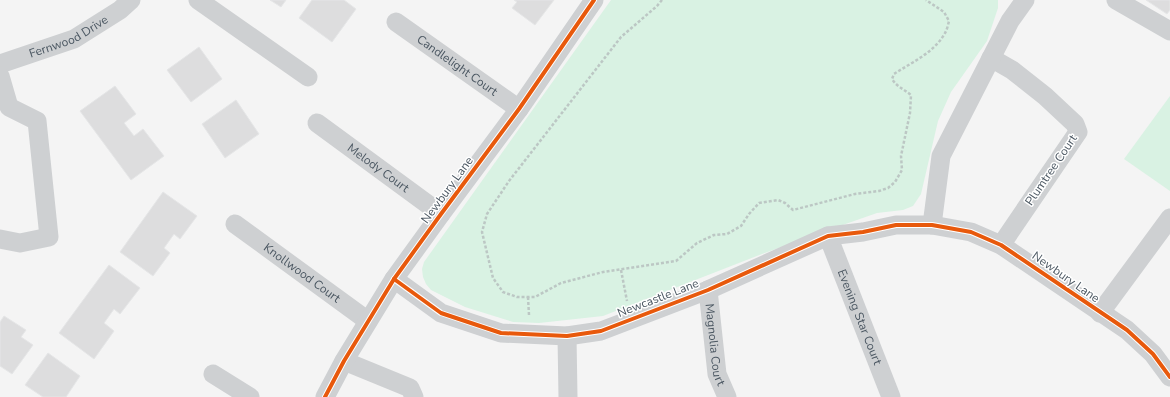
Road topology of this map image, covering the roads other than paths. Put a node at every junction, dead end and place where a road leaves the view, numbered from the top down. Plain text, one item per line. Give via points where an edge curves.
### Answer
1 (198, 0) edge
2 (594, 0) edge
3 (1025, 0) edge
4 (1116, 0) edge
5 (121, 3) edge
6 (396, 22) dead end
7 (1170, 31) edge
8 (991, 58) junction
9 (0, 64) edge
10 (0, 76) edge
11 (308, 77) dead end
12 (519, 109) junction
13 (317, 123) dead end
14 (441, 214) junction
15 (1170, 218) edge
16 (235, 224) dead end
17 (932, 225) junction
18 (828, 236) junction
19 (0, 239) edge
20 (1001, 245) junction
21 (394, 280) junction
22 (708, 290) junction
23 (1100, 313) junction
24 (368, 321) junction
25 (567, 336) junction
26 (344, 361) junction
27 (213, 374) dead end
28 (1170, 376) edge
29 (250, 397) edge
30 (325, 397) edge
31 (414, 397) edge
32 (568, 397) edge
33 (727, 397) edge
34 (892, 397) edge

1 - 11 street
2 - 12 street, Newbury Lane
3 - 8 street via 1010,21
4 - 7 street
5 - 9 street, Fernwood Drive via 74,39
6 - 12 street, Candlelight Court
8 - 17 street via 941,156
8 - 20 street, Plumtree Court via 1036,88 1075,124 1078,132
10 - 19 street via 9,107 37,121 49,237 20,243
12 - 14 street, Newbury Lane
13 - 14 street, Melody Court
14 - 21 street, Newbury Lane
15 - 23 street
16 - 24 street, Knollwood Court
17 - 18 street, Newcastle Lane via 896,225
17 - 20 street, Newbury Lane via 971,232
18 - 22 street, Newcastle Lane
18 - 34 street, Evening Star Court
20 - 23 street, Newbury Lane
21 - 24 street, Newbury Lane
21 - 25 street, Newcastle Lane via 440,313 501,333
22 - 25 street, Newcastle Lane via 601,331
22 - 33 street, Magnolia Court via 717,374
23 - 28 street, Newbury Lane via 1127,330 1153,354
24 - 26 street, Newbury Lane
25 - 32 street
26 - 30 street, Newbury Lane
26 - 31 street via 410,388
27 - 29 street

